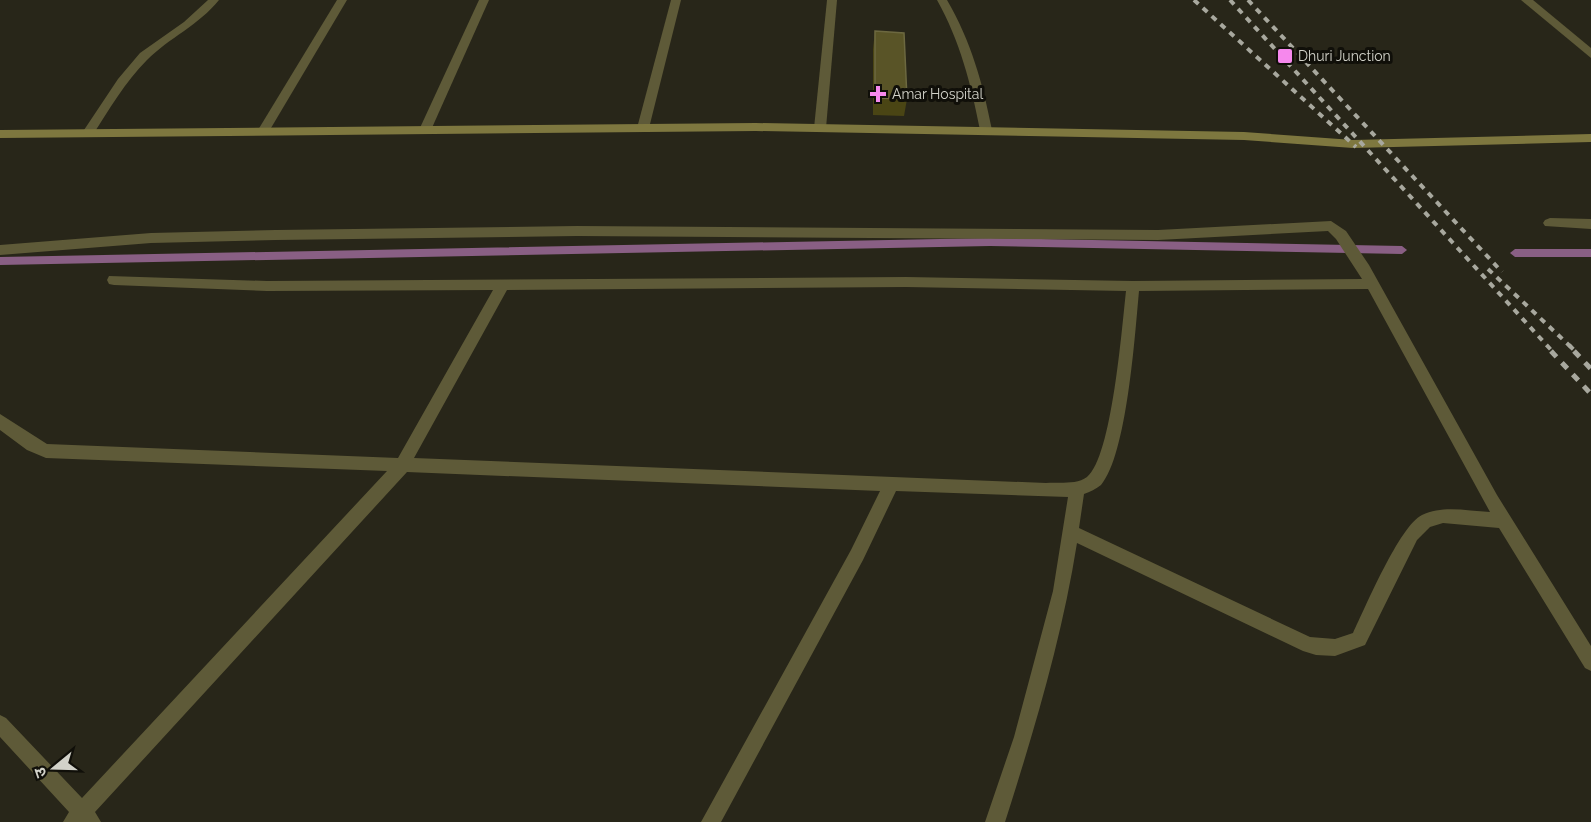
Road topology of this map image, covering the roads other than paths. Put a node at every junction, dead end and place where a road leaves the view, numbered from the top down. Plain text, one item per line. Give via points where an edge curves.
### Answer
1 (214, 0) edge
2 (342, 0) edge
3 (484, 0) edge
4 (676, 0) edge
5 (832, 0) edge
6 (942, 0) edge
7 (1526, 0) edge
8 (1591, 54) edge
9 (820, 128) junction
10 (643, 129) junction
11 (264, 130) junction
12 (425, 130) junction
13 (986, 130) junction
14 (88, 133) junction
15 (0, 134) edge
16 (1591, 138) edge
17 (1550, 223) dead end
18 (1591, 224) edge
19 (0, 250) edge
20 (114, 280) dead end
21 (1372, 284) junction
22 (503, 285) junction
23 (1133, 285) junction
24 (0, 421) edge
25 (402, 466) junction
26 (892, 483) junction
27 (1077, 489) junction
28 (1504, 521) junction
29 (1070, 532) junction
30 (1591, 662) edge
31 (0, 724) edge
32 (82, 819) edge
33 (711, 822) edge
34 (995, 822) edge

1 - 14 street via 144,56
2 - 11 street
3 - 12 street
4 - 10 street
5 - 9 street
6 - 13 street via 975,73
7 - 8 street
9 - 10 street
9 - 13 street
10 - 12 street
11 - 12 street
11 - 14 street
13 - 16 street via 1244,136 1353,144
14 - 15 street
17 - 18 street
19 - 21 street via 151,238 577,231 1158,235 1324,225 1341,235
20 - 22 street via 267,286
21 - 23 street
21 - 28 street
22 - 23 street via 906,282
22 - 25 street
23 - 27 street via 1119,405 1104,469 1093,481
24 - 25 street via 45,452
25 - 26 street
25 - 32 street
26 - 27 street
26 - 33 street via 857,555
27 - 29 street
28 - 29 street via 1443,516 1425,521 1411,535 1359,639 1346,647 1327,650
28 - 30 street
29 - 34 street via 1061,591 1023,737
31 - 32 street

